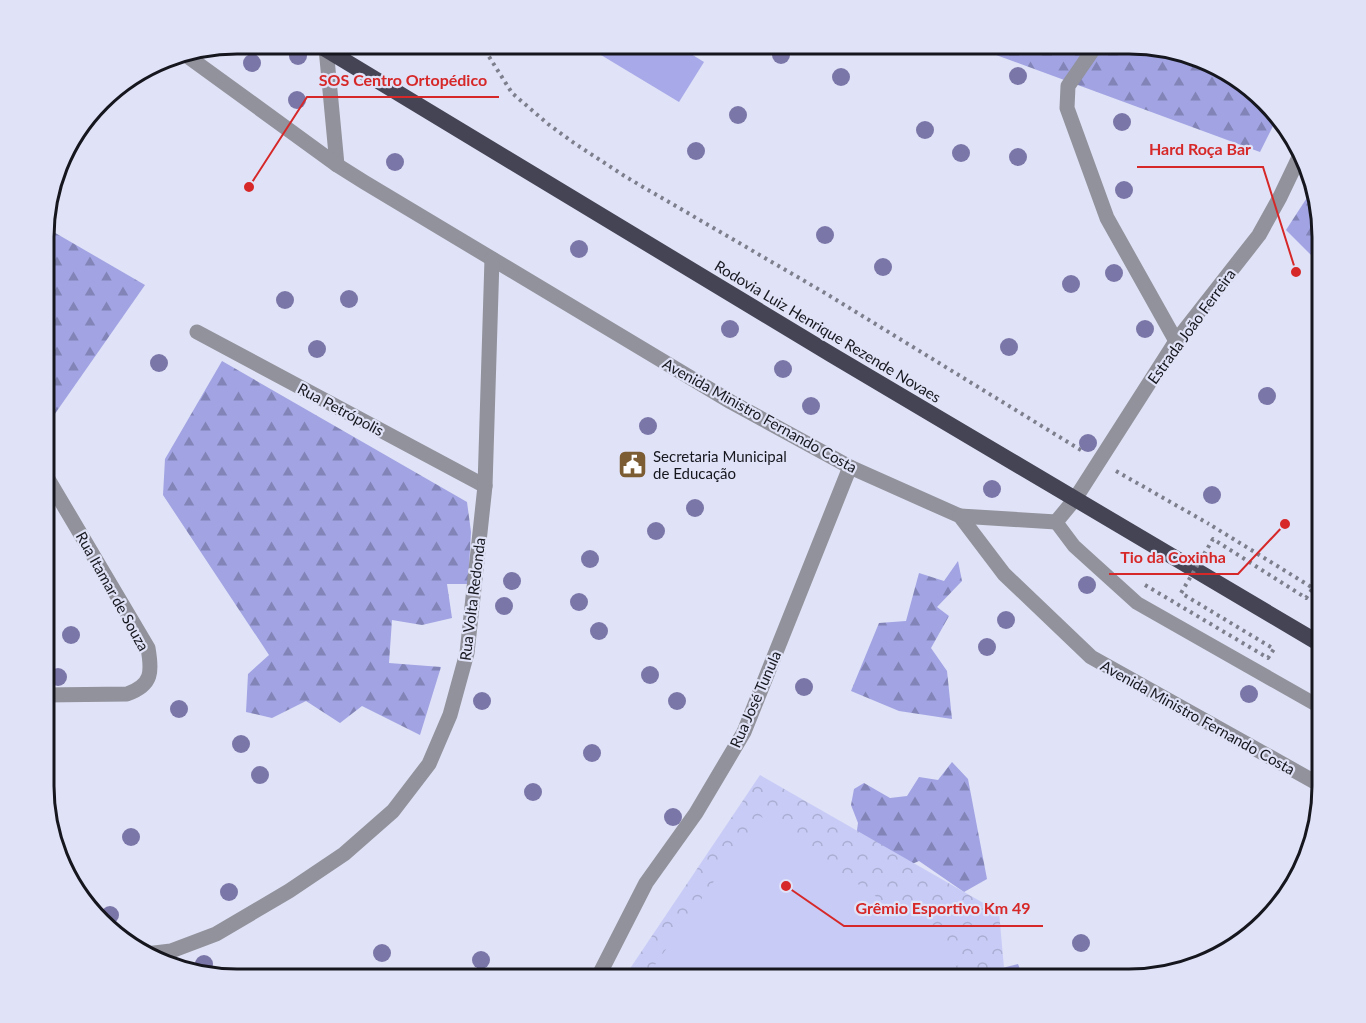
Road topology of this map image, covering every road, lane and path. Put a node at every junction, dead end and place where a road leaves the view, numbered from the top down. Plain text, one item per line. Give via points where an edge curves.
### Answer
1 (323, 54) edge
2 (335, 54) edge
3 (487, 54) edge
4 (1090, 54) edge
5 (193, 59) edge
6 (1296, 163) edge
7 (337, 165) junction
8 (492, 259) junction
9 (197, 333) dead end
10 (1176, 341) junction
11 (1098, 461) junction
12 (850, 467) junction
13 (485, 486) junction
14 (54, 489) edge
15 (1075, 500) junction
16 (960, 516) junction
17 (1056, 522) junction
18 (1145, 585) dead end
19 (1312, 587) edge
20 (1312, 589) edge
21 (1312, 639) edge
22 (54, 695) edge
23 (1312, 702) edge
24 (1312, 780) edge
25 (171, 951) junction
26 (161, 952) edge
27 (170, 956) edge
28 (602, 969) edge

1 - 7 street
2 - 15 highway, Rodovia Luiz Henrique Rezende Novaes
3 - 11 path via 512,93 574,143
4 - 10 street via 1068,86 1067,108 1107,218
5 - 7 street, Avenida Ministro Fernando Costa
6 - 10 street, Estrada João Ferreira via 1259,235
7 - 8 street, Avenida Ministro Fernando Costa
8 - 12 street, Avenida Ministro Fernando Costa via 720,396
8 - 13 street, Rua Volta Redonda
9 - 13 street, Rua Petrópolis
10 - 11 street, Estrada João Ferreira
11 - 15 street, Estrada João Ferreira
11 - 19 path, bridge
12 - 16 street, Avenida Ministro Fernando Costa
12 - 28 street, Rua José Tunula via 744,732 696,813 646,883
13 - 25 street, Rua Volta Redonda via 467,653 450,715 429,764 393,811 344,854 216,934
14 - 22 street, Rua Itamar de Souza via 148,648 152,670 136,691 127,694
15 - 17 street, Estrada João Ferreira
15 - 21 highway, Rodovia Luiz Henrique Rezende Novaes
16 - 17 street
16 - 24 street, Avenida Ministro Fernando Costa via 1004,574 1091,657
17 - 23 lane via 1074,546 1137,603
18 - 20 path, bridge via 1268,658 1274,649 1181,593 1213,539 1306,597
25 - 26 street, Rua Volta Redonda
25 - 27 street

